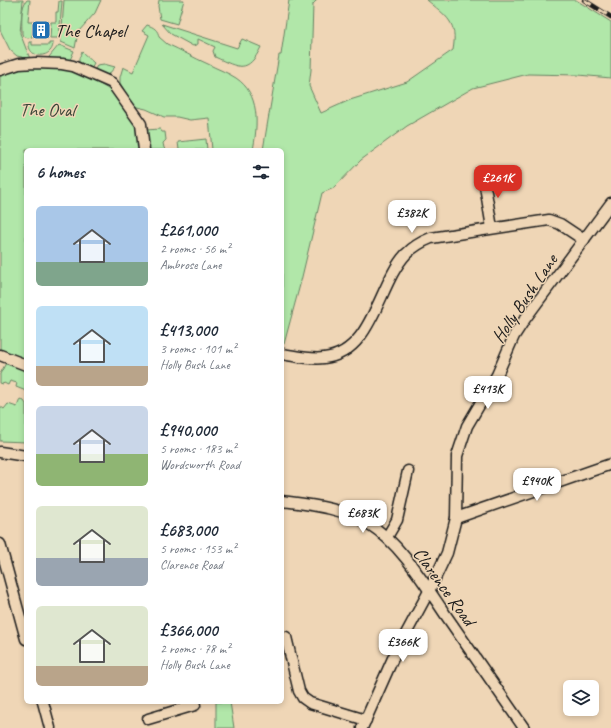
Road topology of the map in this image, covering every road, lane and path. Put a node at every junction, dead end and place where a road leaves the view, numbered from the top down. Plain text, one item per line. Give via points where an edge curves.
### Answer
1 (0, 70) edge
2 (144, 148) edge
3 (483, 174) dead end
4 (611, 203) edge
5 (492, 228) junction
6 (584, 240) junction
7 (284, 354) edge
8 (0, 355) edge
9 (24, 364) edge
10 (0, 452) edge
11 (24, 456) edge
12 (611, 464) edge
13 (408, 471) dead end
14 (284, 501) edge
15 (456, 518) junction
16 (387, 537) junction
17 (0, 544) edge
18 (429, 591) junction
19 (24, 632) edge
20 (286, 637) dead end
21 (44, 704) edge
22 (195, 705) dead end
23 (173, 707) edge
24 (148, 719) dead end
25 (364, 724) edge
26 (50, 728) edge
27 (524, 728) edge

1 - 2 street via 19,64 62,64 73,66 112,83 141,124
3 - 5 street
4 - 6 street, Holly Bush Lane
5 - 6 street via 549,220
5 - 7 street via 431,238 411,249 396,267 362,335 348,349 325,358
6 - 15 street, Holly Bush Lane via 521,325 497,375 467,426 457,456
8 - 9 street
10 - 11 street
12 - 15 street
13 - 16 street via 397,520
14 - 16 street, Clarence Road via 332,509 351,515
15 - 18 street, Holly Bush Lane via 447,553
16 - 18 street, Clarence Road
17 - 19 street
18 - 25 street, Holly Bush Lane via 394,656
18 - 27 street, Clarence Road
20 - 25 street via 303,698
21 - 26 street
22 - 23 street
23 - 24 street

